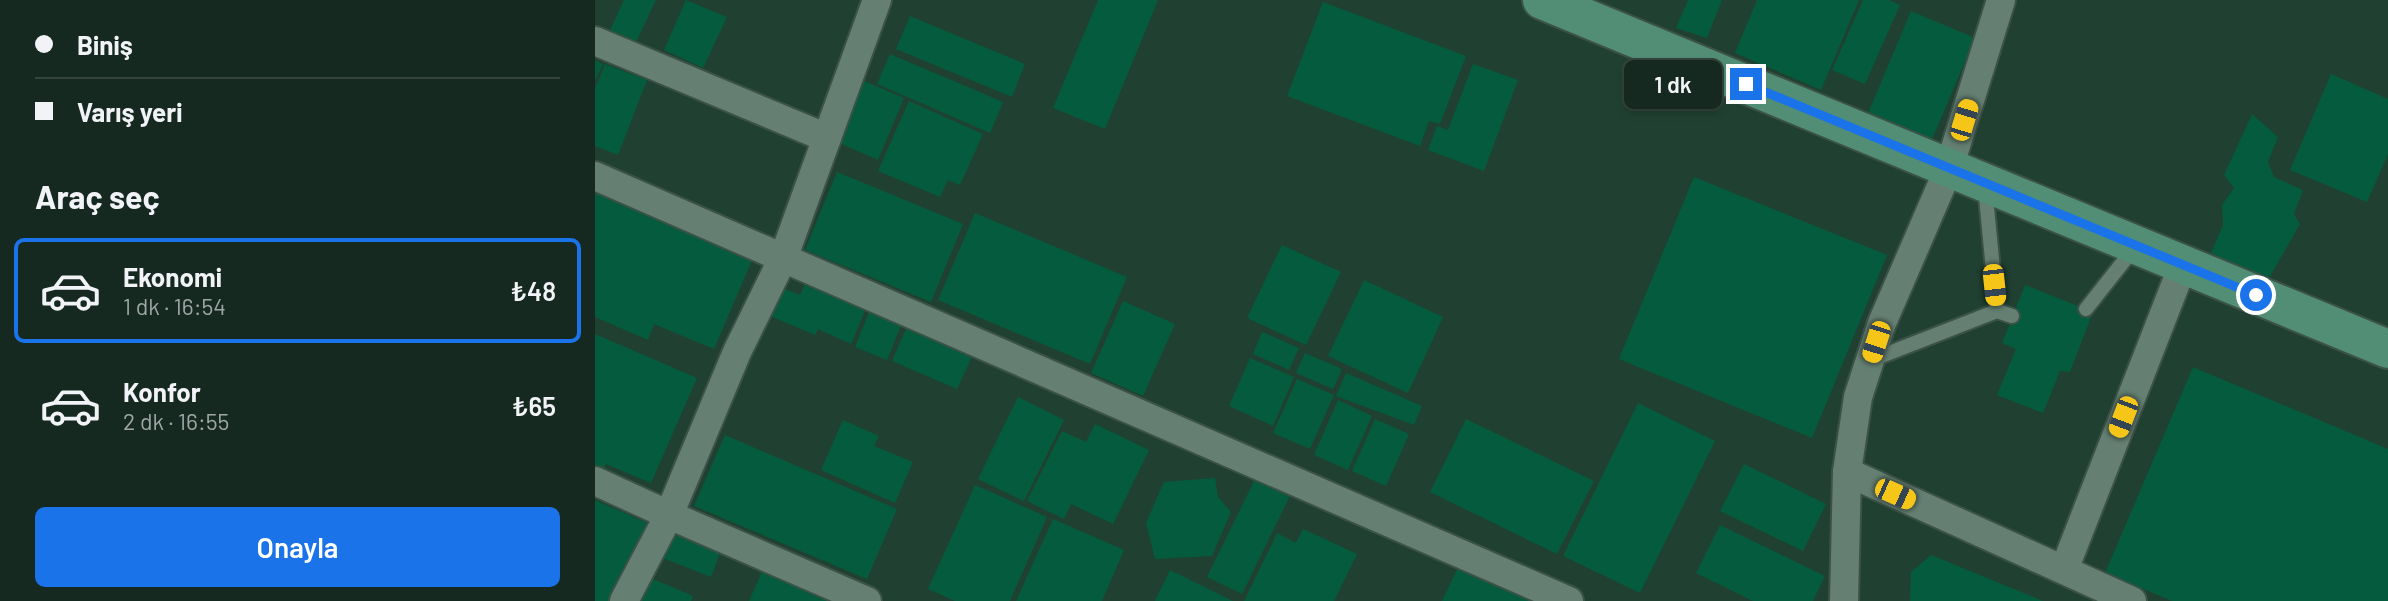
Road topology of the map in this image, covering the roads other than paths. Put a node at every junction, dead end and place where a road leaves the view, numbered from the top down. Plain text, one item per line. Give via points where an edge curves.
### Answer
1 (877, 0) edge
2 (1542, 0) edge
3 (2001, 0) edge
4 (595, 41) edge
5 (827, 138) junction
6 (1949, 167) junction
7 (595, 176) edge
8 (1984, 182) junction
9 (2136, 245) junction
10 (784, 256) junction
11 (2183, 265) junction
12 (2086, 309) dead end
13 (1997, 311) junction
14 (2012, 316) dead end
15 (2388, 349) edge
16 (1870, 360) junction
17 (1847, 472) junction
18 (595, 481) edge
19 (669, 515) junction
20 (2064, 570) junction
21 (624, 601) edge
22 (867, 601) edge
23 (1569, 601) edge
24 (1845, 601) edge
25 (2132, 601) edge

1 - 5 street
2 - 6 main road
3 - 6 street
4 - 5 street
5 - 10 street
6 - 8 main road
6 - 16 street
7 - 10 street
8 - 9 main road
8 - 13 lane
9 - 11 main road
9 - 12 lane
10 - 19 street via 737,352
10 - 23 street
11 - 15 main road
11 - 20 street
13 - 14 lane
13 - 16 lane
16 - 17 street via 1858,397
17 - 20 street
17 - 24 street
18 - 19 street
19 - 21 street
19 - 22 street
20 - 25 street

